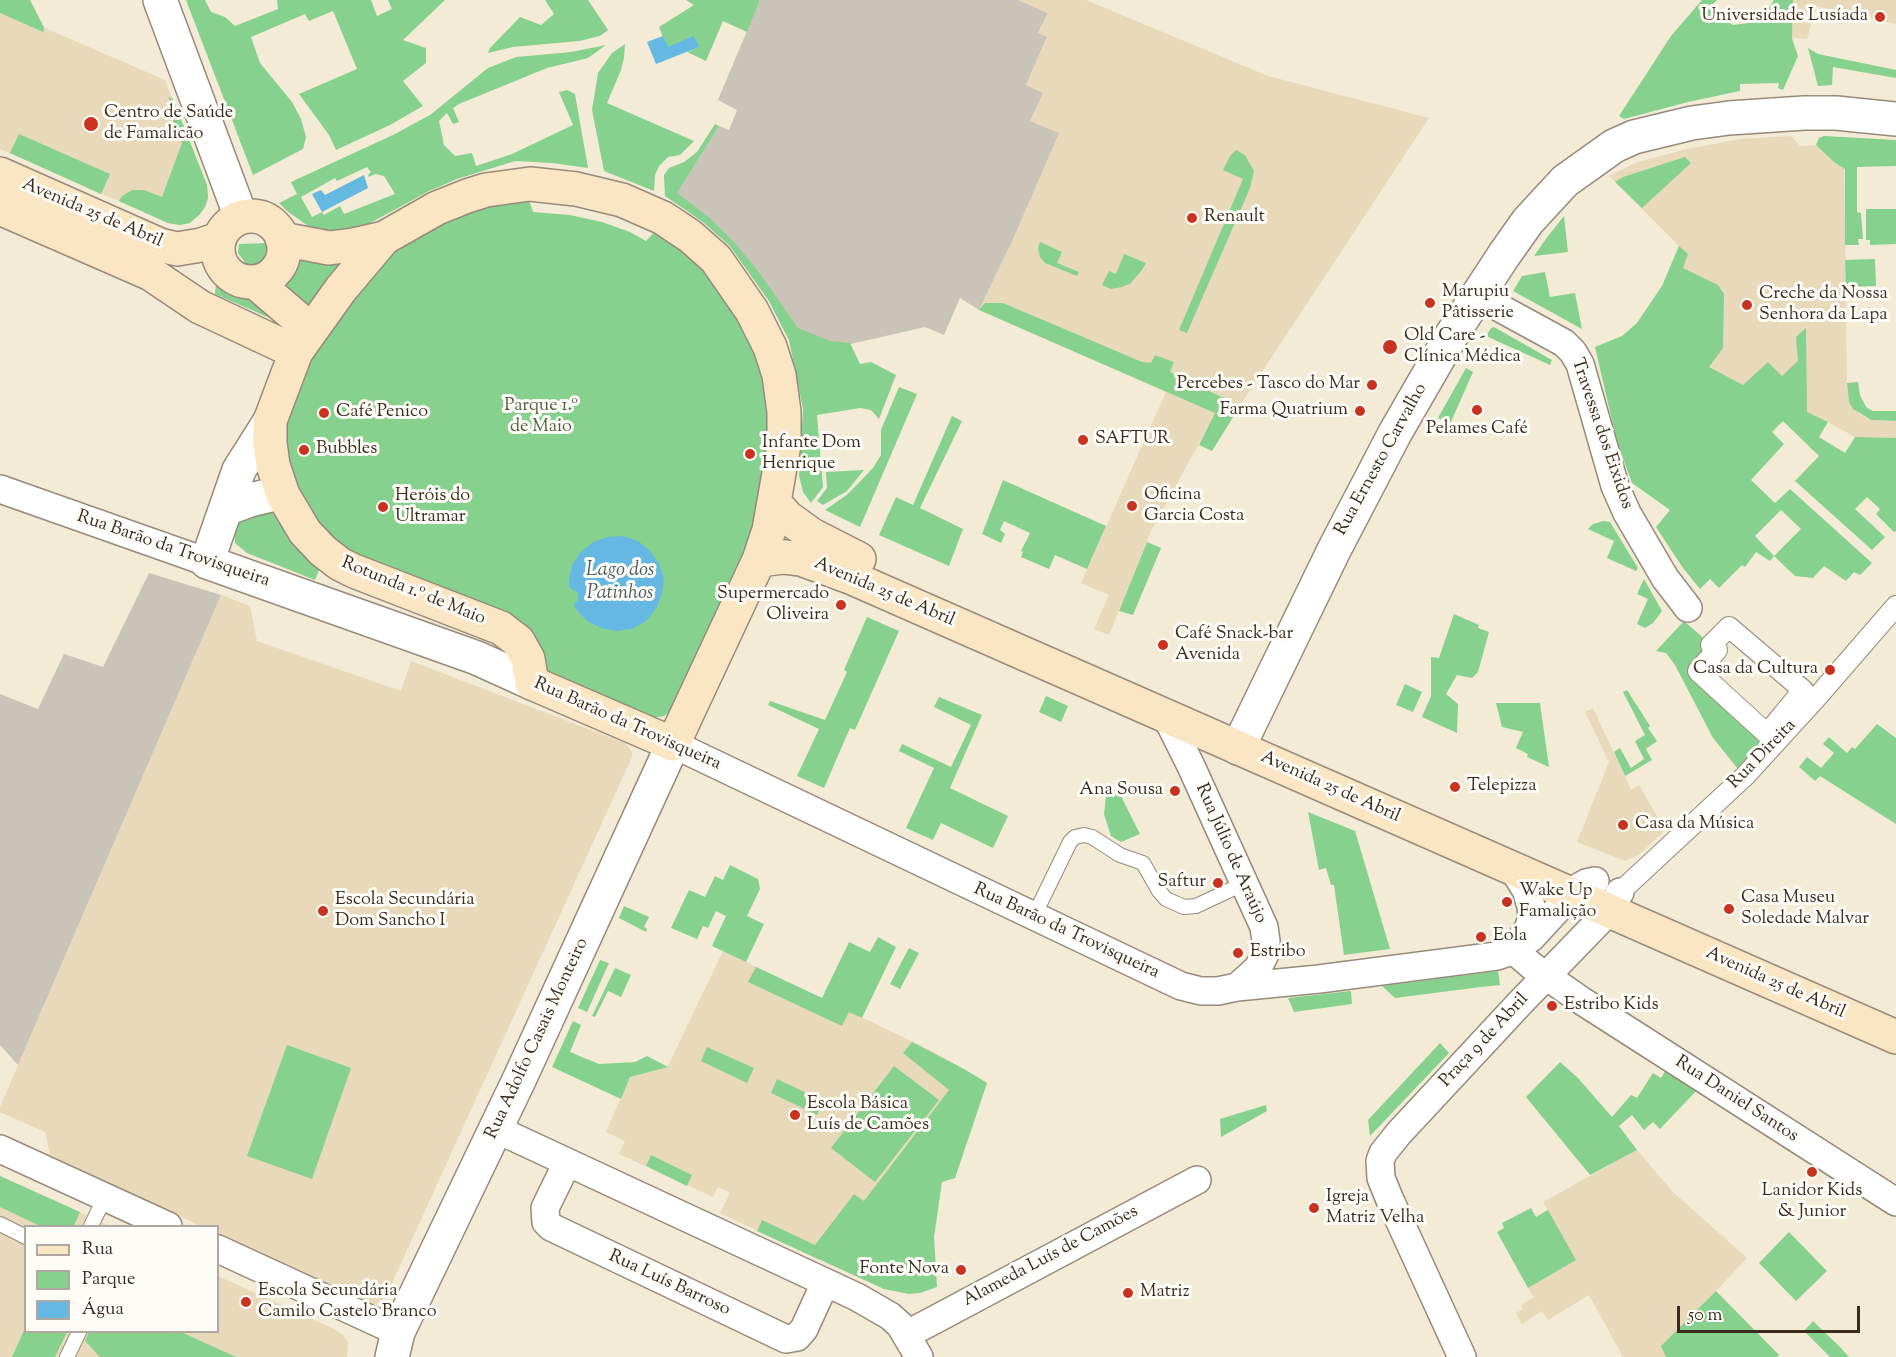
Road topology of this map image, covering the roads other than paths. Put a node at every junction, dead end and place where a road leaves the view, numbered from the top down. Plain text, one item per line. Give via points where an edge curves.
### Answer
1 (160, 0) edge
2 (1896, 119) edge
3 (2, 188) edge
4 (384, 238) junction
5 (282, 239) junction
6 (228, 242) junction
7 (151, 274) junction
8 (255, 282) junction
9 (1478, 296) junction
10 (303, 342) junction
11 (270, 421) junction
12 (0, 489) edge
13 (283, 495) junction
14 (774, 502) junction
15 (226, 509) junction
16 (759, 560) junction
17 (207, 562) junction
18 (854, 568) junction
19 (940, 606) junction
20 (1896, 606) edge
21 (1688, 608) dead end
22 (532, 683) junction
23 (1166, 716) junction
24 (1767, 734) joint
25 (1243, 738) junction
26 (673, 744) junction
27 (1514, 869) junction
28 (1245, 883) junction
29 (1599, 895) junction
30 (1034, 916) junction
31 (1574, 947) junction
32 (1512, 950) junction
33 (1546, 976) junction
34 (1237, 987) junction
35 (1577, 997) junction
36 (1896, 1013) edge
37 (1896, 1036) edge
38 (496, 1129) junction
39 (0, 1149) edge
40 (567, 1163) junction
41 (1197, 1180) dead end
42 (105, 1197) junction
43 (1896, 1202) edge
44 (0, 1224) edge
45 (92, 1225) edge
46 (164, 1225) edge
47 (24, 1236) edge
48 (219, 1250) edge
49 (825, 1283) junction
50 (79, 1333) edge
51 (395, 1345) edge
52 (913, 1346) edge
53 (67, 1357) edge
54 (1462, 1357) edge

1 - 6 street
2 - 9 street, Rua Ernesto Carvalho via 1836,113 1772,114 1692,123 1634,137 1597,156 1553,193 1528,221
3 - 6 main road, Avenida 25 de Abril via 160,245 177,249
3 - 7 main road, Avenida 25 de Abril
4 - 5 main road via 329,248
4 - 10 main road, Rotunda 1.º de Maio
4 - 14 main road, Rotunda 1.º de Maio via 466,196 518,185 550,185 622,200 652,212 690,236 716,259 752,311 779,375 784,445
5 - 6 main road, Avenida 25 de Abril via 270,222 251,216
5 - 8 main road via 284,250 275,272
6 - 7 main road, Avenida 25 de Abril via 208,275
6 - 8 main road via 233,277
7 - 10 main road, Avenida 25 de Abril via 200,307
8 - 10 main road via 296,317
9 - 21 street, Travessa dos Eixidos via 1564,343 1573,352 1627,513 1665,578
9 - 25 street, Rua Ernesto Carvalho via 1451,336 1359,500
10 - 11 main road, Rotunda 1.º de Maio
11 - 13 main road, Rotunda 1.º de Maio via 273,465
11 - 15 street via 239,470
12 - 17 street, Rua Barão da Trovisqueira
13 - 15 street via 250,500
13 - 22 main road, Rotunda 1.º de Maio via 305,531 340,564 501,628 518,641 528,659
14 - 16 main road, Rotunda 1.º de Maio
14 - 18 main road, Avenida 25 de Abril via 787,517
15 - 17 street
16 - 18 main road, Avenida 25 de Abril via 784,557
16 - 26 main road, Rotunda 1.º de Maio
17 - 22 street, Rua Barão da Trovisqueira via 477,658
18 - 19 main road, Avenida 25 de Abril
19 - 23 main road, Avenida 25 de Abril
19 - 25 main road, Avenida 25 de Abril
20 - 29 street, Rua Direita via 1745,776
22 - 26 main road, Rua Barão da Trovisqueira
23 - 25 main road, Avenida 25 de Abril
23 - 28 street, Rua Júlio de Araújo
24 - 24 street via 1803,690 1729,627 1711,645 1717,650 1698,671
25 - 27 main road, Avenida 25 de Abril
25 - 29 main road, Avenida 25 de Abril
26 - 30 street, Rua Barão da Trovisqueira
26 - 38 street, Rua Adolfo Casais Monteiro
27 - 29 main road, Avenida 25 de Abril
27 - 32 street via 1526,890 1532,918
28 - 30 lane via 1196,906 1184,907 1159,891 1143,863 1084,835 1070,842
28 - 34 street, Rua Júlio de Araújo via 1266,941 1258,968
29 - 31 street, Praça 9 de Abril
29 - 32 street
29 - 36 main road, Avenida 25 de Abril
29 - 37 main road, Avenida 25 de Abril
30 - 34 street, Rua Barão da Trovisqueira via 1181,986 1201,991
31 - 33 street, Praça 9 de Abril
31 - 35 street via 1569,974
32 - 33 street, Rua Daniel Santos
32 - 34 street via 1490,957
33 - 35 street, Rua Daniel Santos
33 - 54 street, Praça 9 de Abril via 1383,1153 1380,1170 1390,1200
35 - 43 street, Rua Daniel Santos
38 - 40 street
38 - 51 street, Rua Adolfo Casais Monteiro
39 - 42 street
40 - 49 street
40 - 49 street, Rua Luís Barroso via 545,1208 546,1222 551,1227 775,1334 786,1339 801,1334
41 - 52 street, Alameda Luís de Camões
42 - 45 lane
42 - 46 street
44 - 47 lane
48 - 51 street
49 - 52 street via 890,1316
50 - 53 lane

